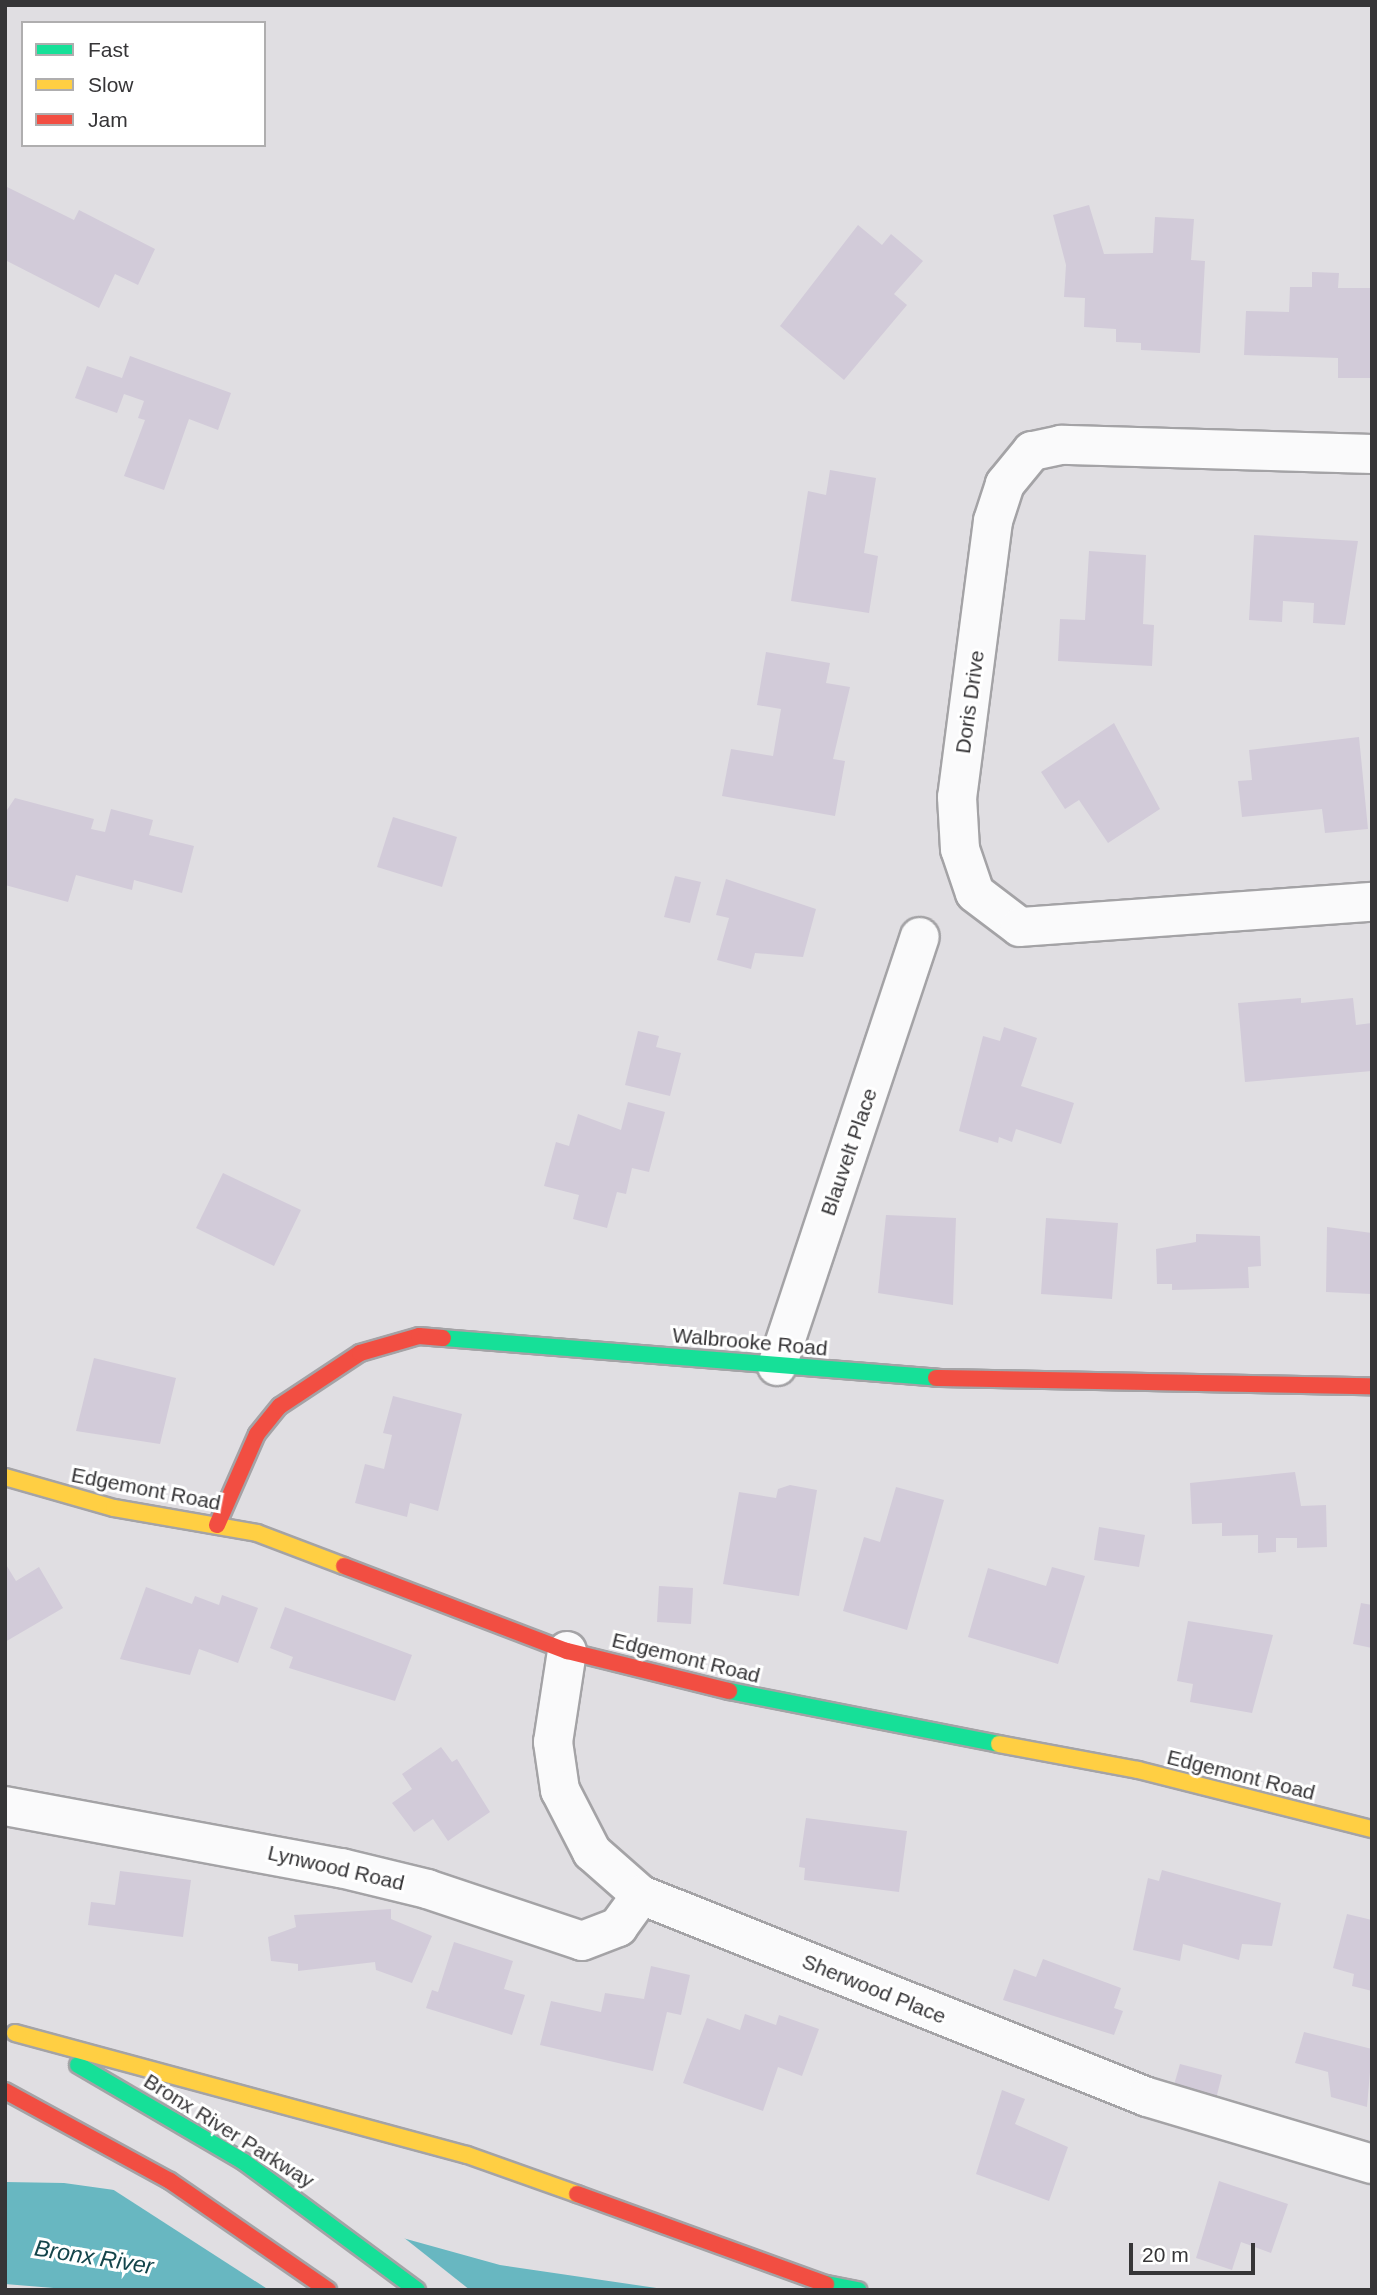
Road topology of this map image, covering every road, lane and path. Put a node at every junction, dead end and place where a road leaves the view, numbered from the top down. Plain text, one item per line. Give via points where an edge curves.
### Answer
1 (1372, 454) edge
2 (1372, 902) edge
3 (920, 937) dead end
4 (777, 1366) junction
5 (1372, 1386) edge
6 (5, 1477) edge
7 (217, 1525) junction
8 (567, 1651) junction
9 (5, 1806) edge
10 (1372, 1829) edge
11 (641, 1895) junction
12 (10, 2031) edge
13 (5, 2091) edge
14 (1372, 2164) edge
15 (328, 2290) edge
16 (417, 2290) edge
17 (858, 2290) edge

1 - 2 street, Doris Drive via 1061,445 1032,451 1005,484 993,521 957,797 960,849 975,893 1020,927
3 - 4 street, Blauvelt Place
4 - 5 main road, Walbrooke Road via 1005,1381
4 - 7 main road, Walbrooke Road via 466,1337 419,1336 381,1344 310,1381 268,1419
6 - 7 main road, Edgemont Road via 114,1508
7 - 8 main road, Edgemont Road via 267,1536
8 - 10 main road, Edgemont Road via 787,1705 1138,1770
8 - 11 street, Sherwood Place via 553,1742 560,1790 585,1842
9 - 11 street, Lynwood Road via 341,1868 427,1889 582,1941 618,1927
11 - 14 street, Sherwood Place via 1135,2092
12 - 16 main road, Bronx River Parkway via 244,2162
12 - 17 main road via 467,2155 826,2284
13 - 15 main road via 170,2181

